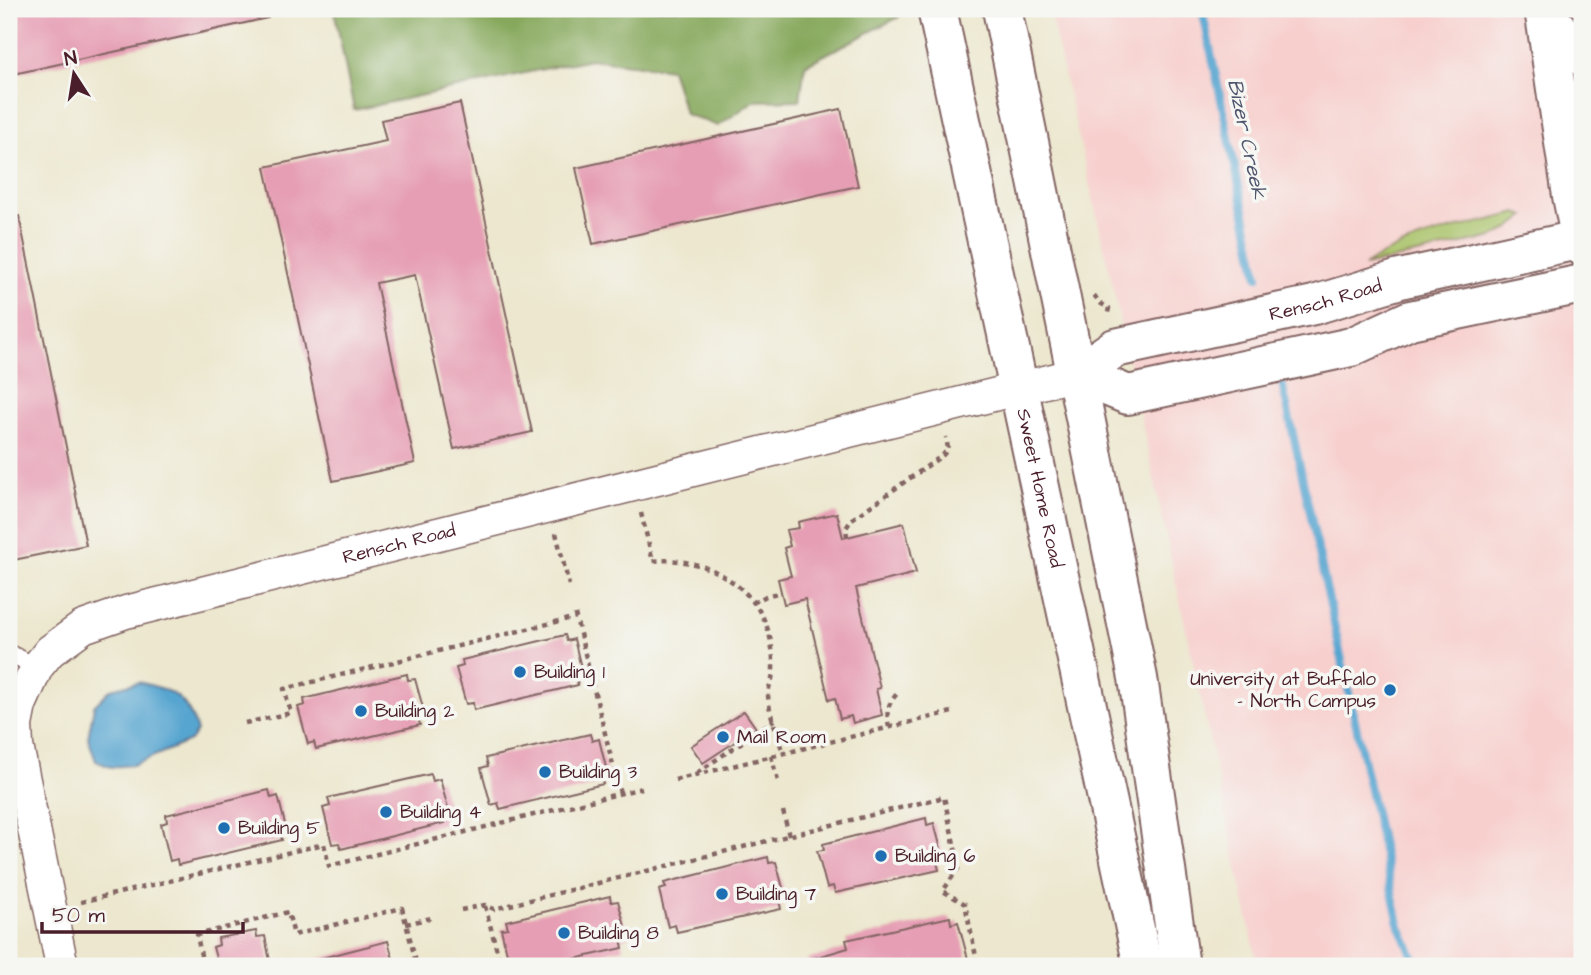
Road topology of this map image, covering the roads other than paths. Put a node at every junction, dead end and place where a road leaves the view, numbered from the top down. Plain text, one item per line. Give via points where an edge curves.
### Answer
1 (937, 9) edge
2 (1002, 9) edge
3 (1545, 12) edge
4 (1582, 56) edge
5 (1582, 241) edge
6 (1582, 284) edge
7 (1077, 374) junction
8 (1020, 388) junction
9 (9, 653) edge
10 (24, 682) edge
11 (13, 746) edge
12 (62, 966) edge
13 (1143, 966) edge
14 (1180, 966) edge

1 - 8 main road, Sweet Home Road
2 - 7 main road
3 - 4 main road
3 - 5 main road
5 - 7 main road, Rensch Road via 1400,279 1314,305 1115,348
6 - 7 main road via 1410,320 1351,346 1128,395
7 - 8 street, Rensch Road
7 - 14 main road via 1138,678
8 - 10 street, Rensch Road via 126,612 83,627 50,651
8 - 13 main road, Sweet Home Road
9 - 10 lane
10 - 11 street
11 - 12 street

